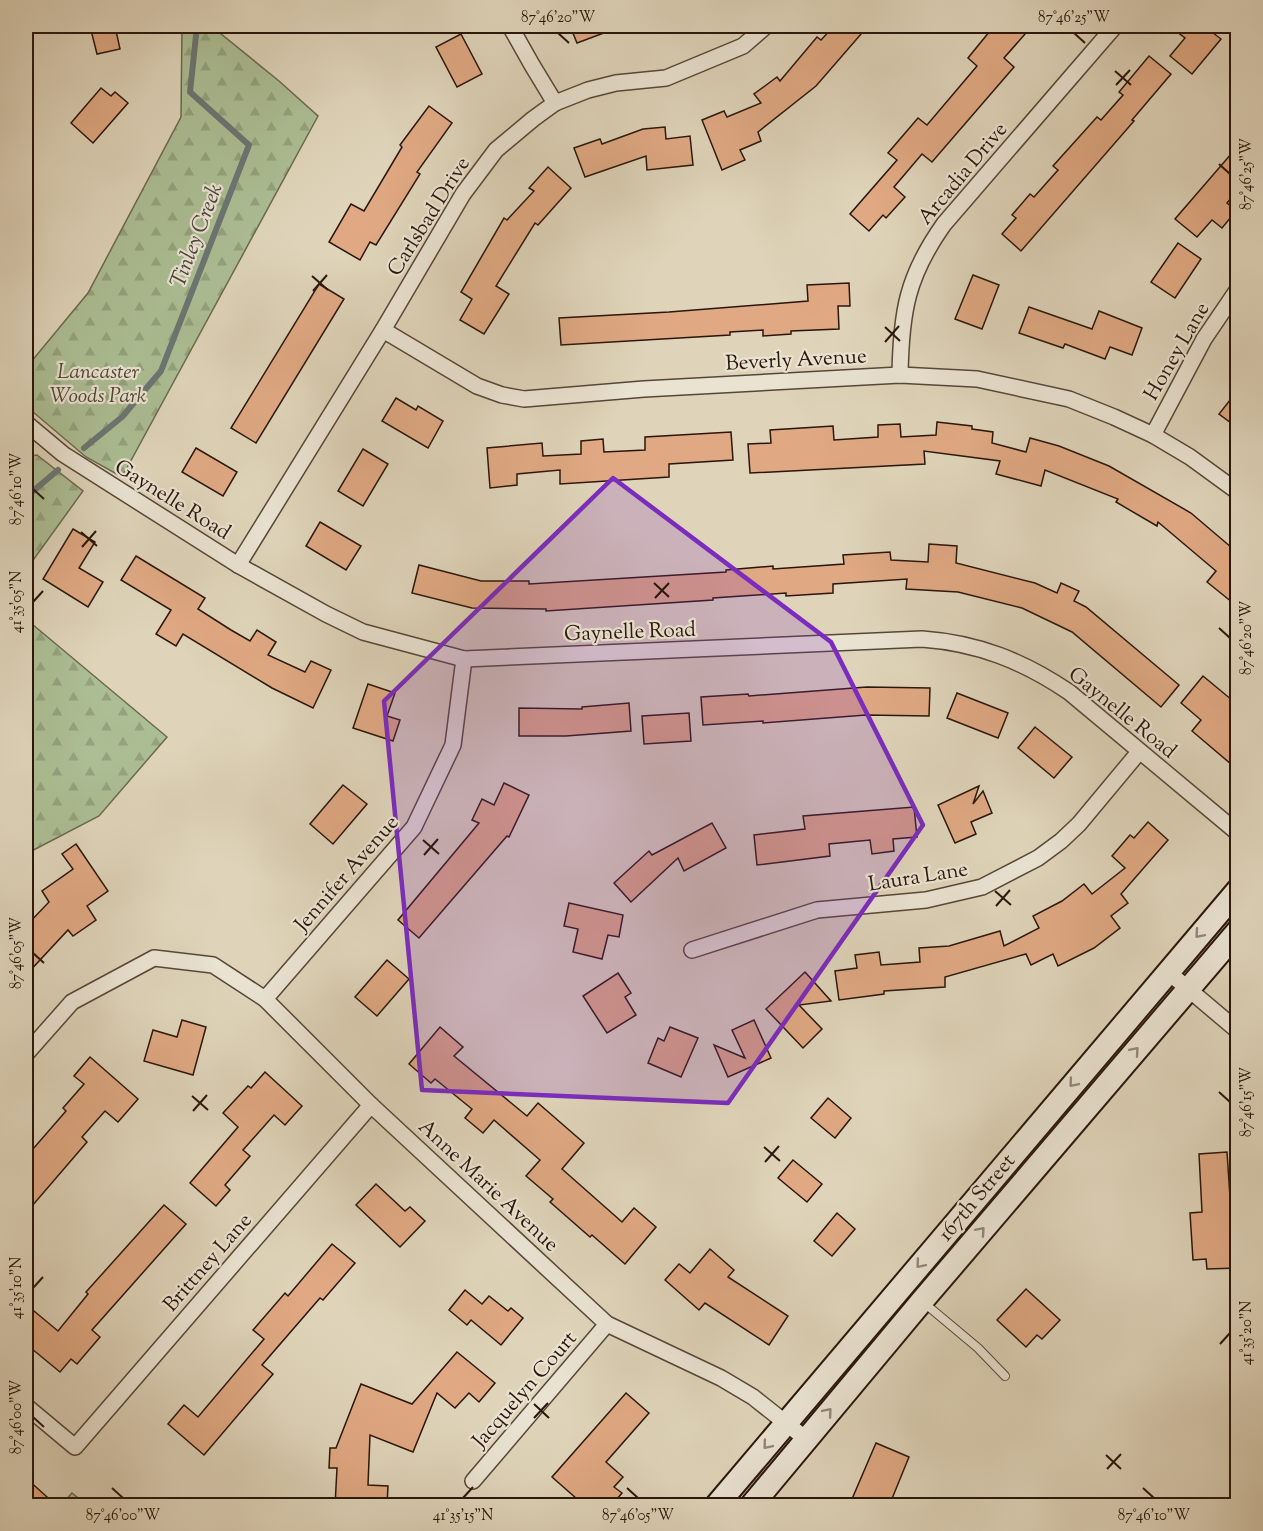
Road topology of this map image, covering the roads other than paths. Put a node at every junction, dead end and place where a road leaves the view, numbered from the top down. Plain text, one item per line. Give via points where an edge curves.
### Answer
1 (510, 26) edge
2 (766, 26) edge
3 (1114, 26) edge
4 (555, 104) junction
5 (1238, 289) edge
6 (383, 330) junction
7 (900, 375) junction
8 (26, 423) edge
9 (1153, 435) junction
10 (1238, 492) edge
11 (238, 565) junction
12 (464, 659) junction
13 (1139, 752) junction
14 (1238, 833) edge
15 (1238, 890) edge
16 (1238, 931) edge
17 (692, 950) dead end
18 (1167, 971) junction
19 (1188, 989) junction
20 (265, 999) junction
21 (1238, 1031) edge
22 (26, 1054) edge
23 (371, 1104) junction
24 (922, 1301) junction
25 (607, 1324) junction
26 (1005, 1376) dead end
27 (26, 1406) edge
28 (786, 1422) junction
29 (806, 1439) junction
30 (473, 1481) dead end
31 (716, 1506) edge
32 (751, 1506) edge

1 - 4 street
2 - 4 street, Carlsbad Drive via 743,46 666,78 616,83
3 - 7 street, Arcadia Drive via 929,245 904,309
4 - 6 street, Carlsbad Drive via 496,150 478,172
5 - 9 street, Honey Lane via 1204,339
6 - 7 street, Beverly Avenue via 477,386 524,399
6 - 11 street, Carlsbad Drive
7 - 9 street, Beverly Avenue via 977,379 1069,399
8 - 11 street, Gaynelle Road via 63,454
9 - 10 street, Beverly Avenue
11 - 12 street, Gaynelle Road via 363,632
12 - 13 street, Gaynelle Road via 945,641 986,650 1046,676
12 - 20 street, Jennifer Avenue via 453,744 414,827
13 - 14 street, Gaynelle Road
13 - 17 street, Laura Lane via 1061,841 1038,858 982,887 926,900 817,910
15 -> 18 main road, 167th Street
16 - 19 main road, 167th Street
18 - 19 street
18 -> 28 main road, 167th Street
19 - 21 street
24 -> 19 main road, 167th Street
20 - 22 street, Anne Marie Avenue via 213,965 154,958 72,1002
20 - 23 street, Anne Marie Avenue
23 - 25 street, Anne Marie Avenue
23 - 27 street, Brittney Lane via 75,1447
24 - 26 lane
29 -> 24 main road, 167th Street
25 - 28 street, Anne Marie Avenue via 721,1378
25 - 30 street, Jacquelyn Court
28 - 29 street, Anne Marie Avenue
28 -> 31 main road, 167th Street
29 - 32 main road, 167th Street

